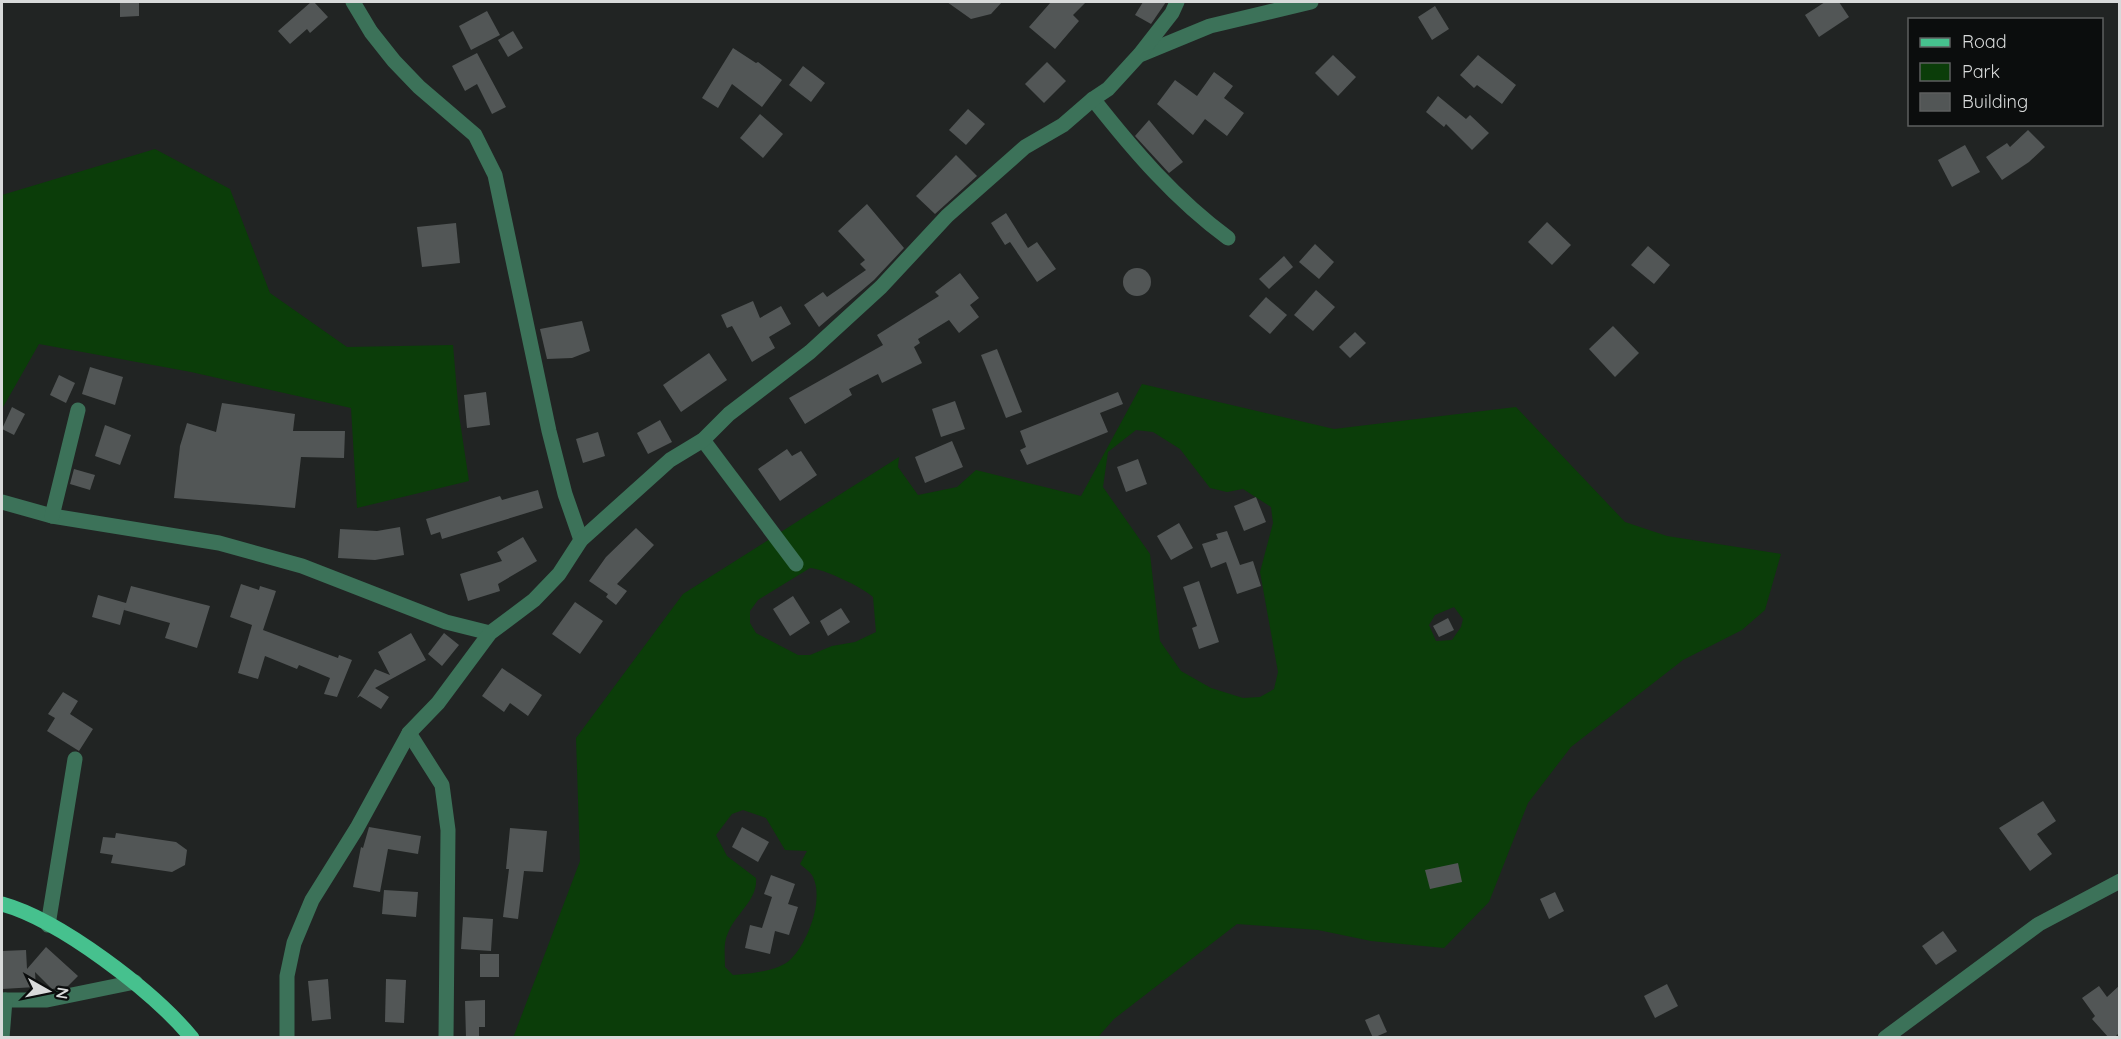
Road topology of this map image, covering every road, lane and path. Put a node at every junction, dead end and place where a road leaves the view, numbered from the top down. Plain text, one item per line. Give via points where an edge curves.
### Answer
1 (353, 2) edge
2 (1177, 2) edge
3 (1311, 2) edge
4 (1140, 54) junction
5 (1093, 99) junction
6 (1228, 238) dead end
7 (78, 410) dead end
8 (703, 440) junction
9 (2, 502) edge
10 (52, 516) junction
11 (581, 540) junction
12 (796, 564) dead end
13 (490, 633) junction
14 (409, 733) junction
15 (75, 759) dead end
16 (2120, 881) edge
17 (2, 904) edge
18 (48, 925) junction
19 (135, 982) junction
20 (3, 1000) edge
21 (2, 1038) edge
22 (192, 1038) edge
23 (287, 1038) edge
24 (446, 1038) edge
25 (1885, 1038) edge

1 - 11 street via 370,32 394,61 475,135 495,175 549,430
2 - 4 street
3 - 4 street via 1210,26
4 - 5 street via 1108,89
5 - 6 street via 1158,178
5 - 8 street via 1064,125 1025,147 947,216 881,286 810,352 729,414
7 - 10 street
8 - 11 street via 670,460
8 - 12 street
9 - 10 street
10 - 13 street via 219,543 302,566 446,622
11 - 13 street via 559,574 534,600
13 - 14 street via 438,704
14 - 23 street via 306,914 287,976
14 - 24 street via 442,785 448,830
15 - 18 street
16 - 25 street via 2039,924
17 - 18 main road
18 - 19 main road
19 - 20 street via 47,1000
19 - 22 main road via 174,1015
20 - 21 street

